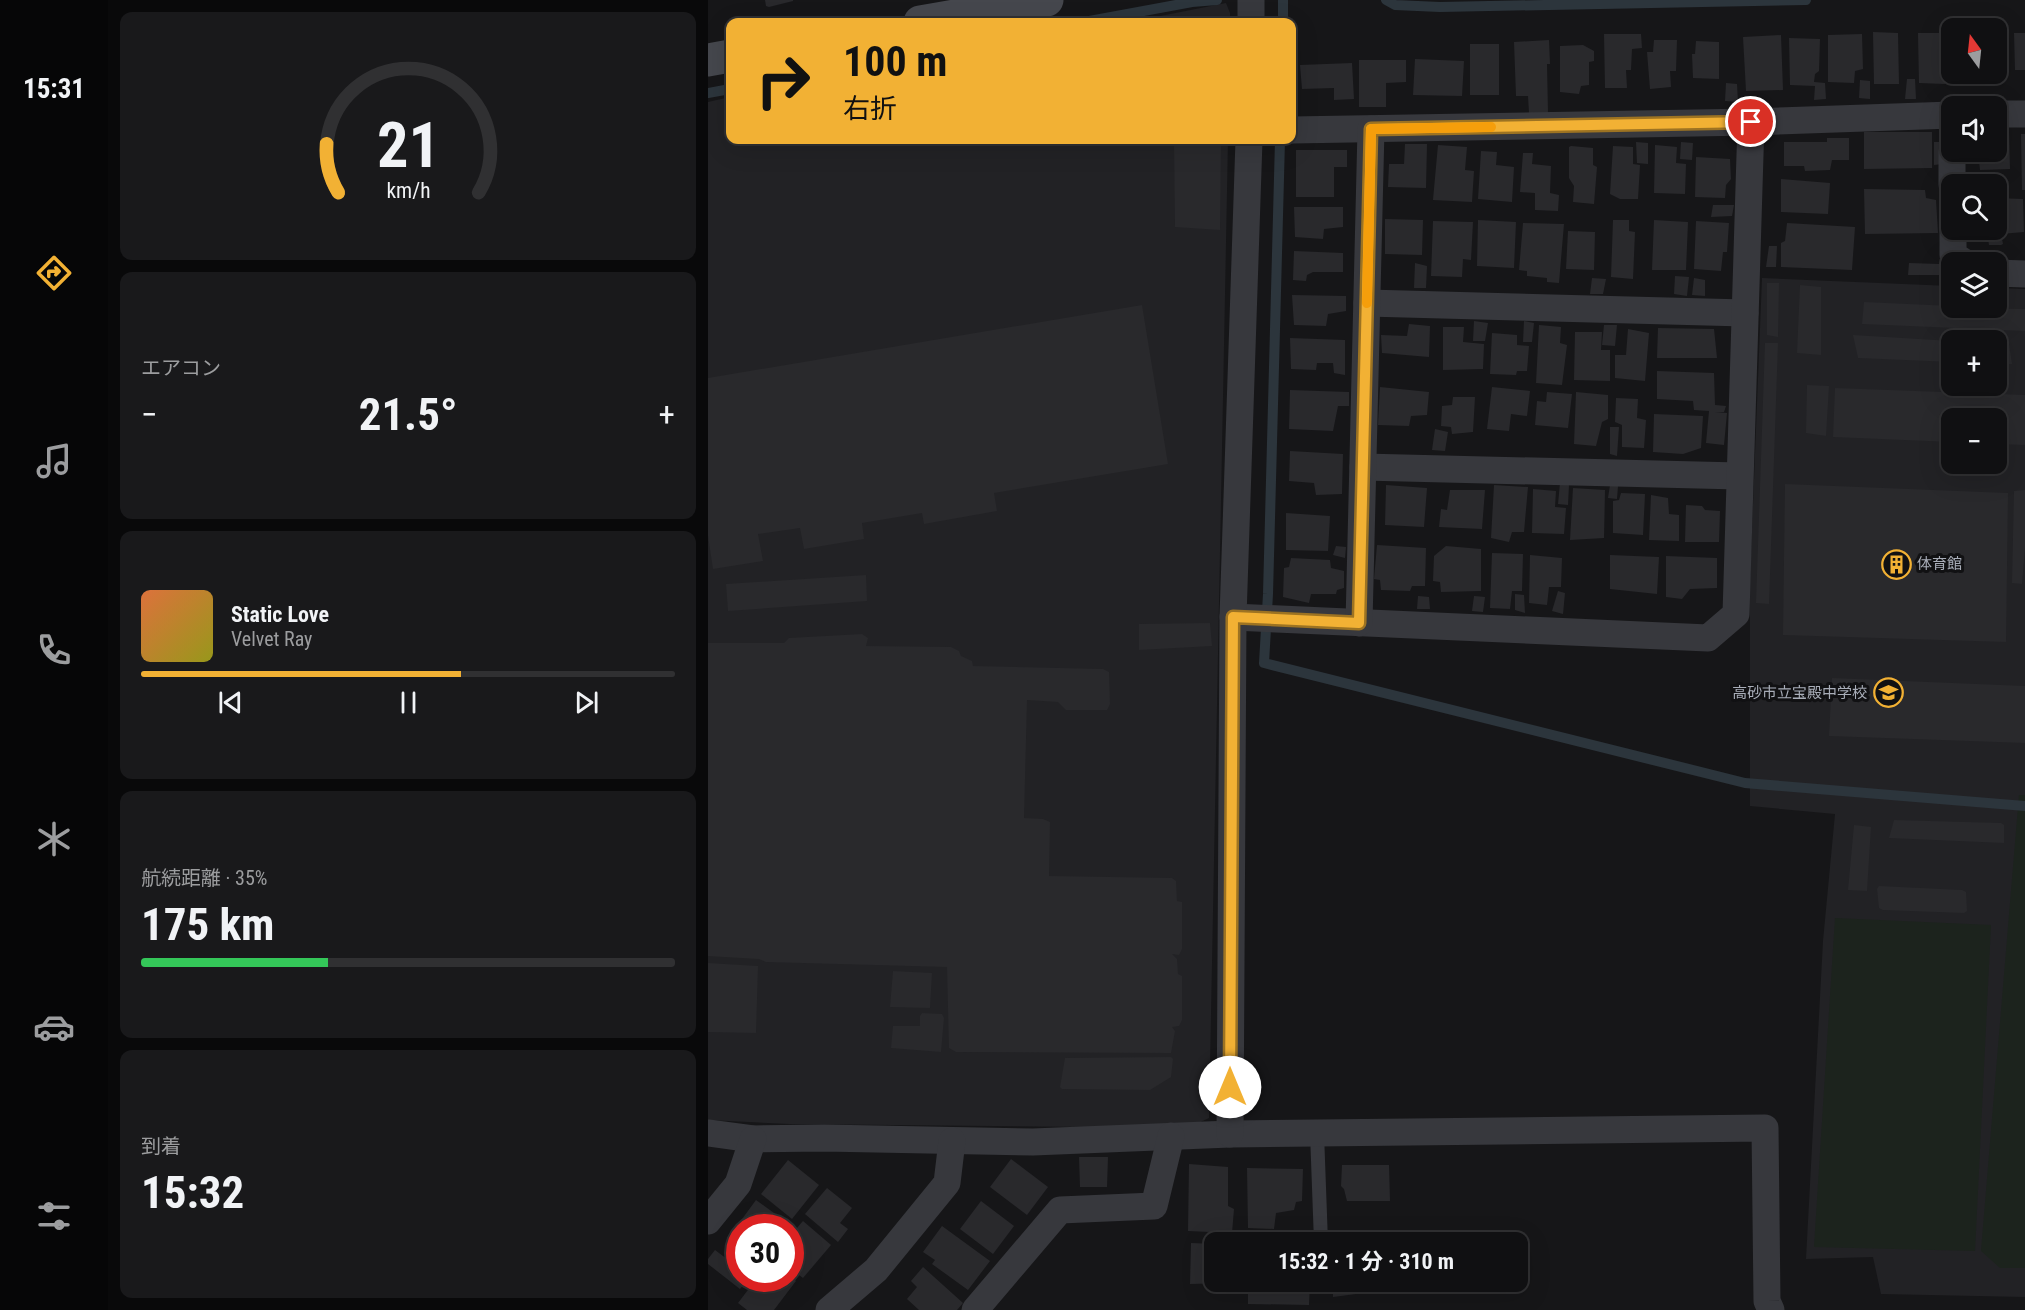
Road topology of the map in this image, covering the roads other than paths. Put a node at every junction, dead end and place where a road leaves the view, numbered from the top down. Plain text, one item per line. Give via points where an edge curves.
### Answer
1 (1047, 0) edge
2 (1251, 0) edge
3 (943, 18) edge
4 (1251, 18) edge
5 (726, 57) edge
6 (708, 60) edge
7 (1941, 114) edge
8 (2007, 114) edge
9 (2025, 114) edge
10 (1751, 122) junction
11 (1371, 129) junction
12 (1296, 130) edge
13 (1250, 144) edge
14 (2007, 273) edge
15 (2025, 274) edge
16 (1367, 303) junction
17 (1745, 313) junction
18 (1362, 467) junction
19 (1739, 476) junction
20 (1233, 617) junction
21 (1359, 623) junction
22 (708, 1133) edge
23 (1317, 1133) junction
24 (1230, 1134) junction
25 (1171, 1136) junction
26 (753, 1139) junction
27 (952, 1141) junction
28 (708, 1221) edge
29 (1321, 1232) edge
30 (829, 1310) edge
31 (975, 1310) edge
32 (1770, 1310) edge

1 - 3 street
2 - 4 street
5 - 6 street
7 - 10 street
8 - 9 street
10 - 11 street
10 - 17 street
11 - 12 street
11 - 16 street
13 - 20 street
14 - 15 street
16 - 17 street
16 - 18 street
17 - 19 street
18 - 19 street
18 - 21 street
19 - 21 street via 1736,614 1708,638
20 - 21 street
20 - 24 street
22 - 26 street
23 - 24 street
23 - 29 lane
23 - 32 street via 1765,1128
24 - 25 street
25 - 27 street
25 - 31 street via 1154,1206 1059,1210
26 - 27 street
26 - 28 street via 738,1184
27 - 30 street via 947,1183 876,1270

